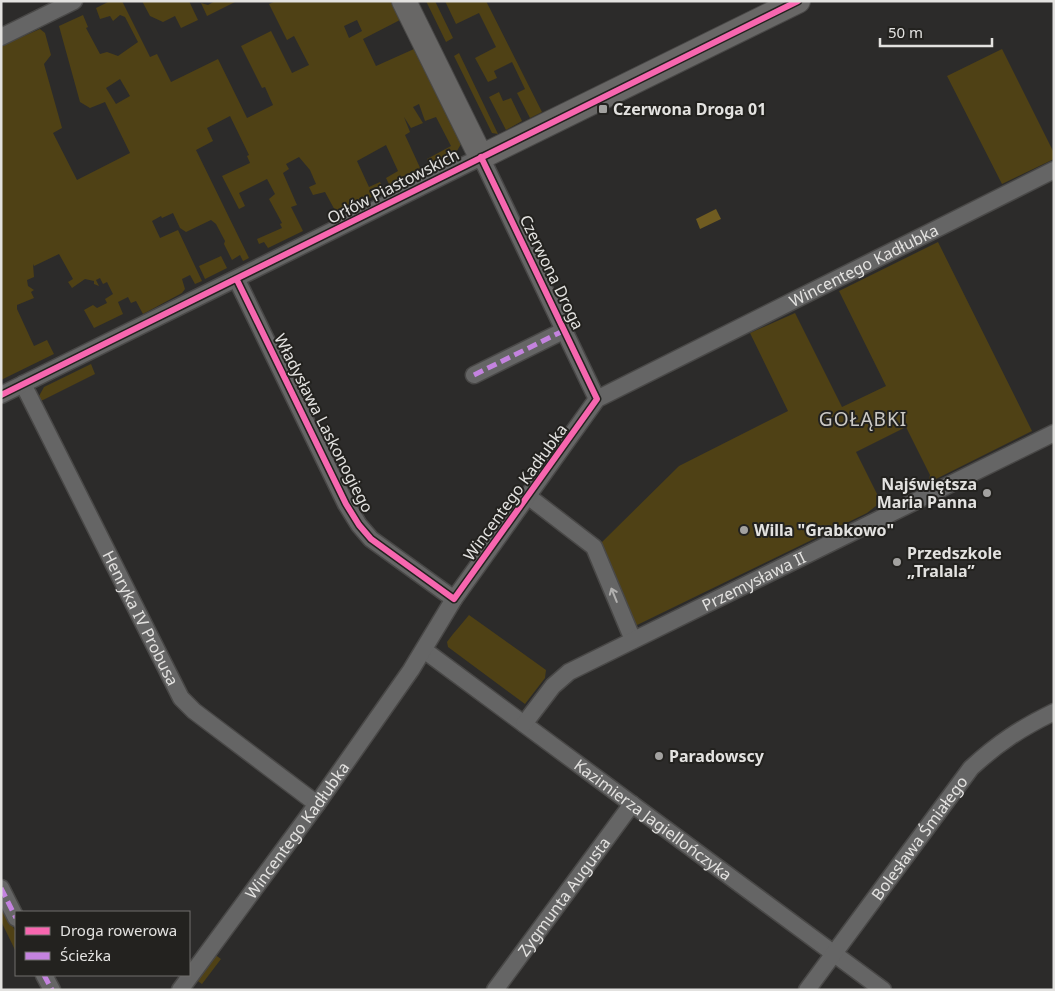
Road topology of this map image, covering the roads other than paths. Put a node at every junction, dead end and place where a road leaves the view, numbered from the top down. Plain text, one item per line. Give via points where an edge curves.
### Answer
1 (74, 1) edge
2 (404, 1) edge
3 (798, 1) edge
4 (1, 36) edge
5 (481, 157) junction
6 (1054, 170) edge
7 (237, 280) junction
8 (565, 330) junction
9 (474, 375) dead end
10 (23, 384) junction
11 (1, 395) edge
12 (597, 399) junction
13 (1054, 433) edge
14 (529, 497) junction
15 (454, 599) junction
16 (633, 640) junction
17 (424, 650) junction
18 (1054, 712) edge
19 (524, 724) junction
20 (317, 804) junction
21 (632, 804) junction
22 (1, 888) edge
23 (15, 916) edge
24 (834, 953) junction
25 (45, 976) edge
26 (52, 990) edge
27 (180, 990) edge
28 (495, 990) edge
29 (807, 990) edge
30 (883, 990) edge

1 - 4 street
2 - 5 street, Czerwona Droga
3 - 5 street, Orłów Piastowskich
5 - 7 street, Orłów Piastowskich
5 - 8 street, Czerwona Droga
6 - 12 street, Wincentego Kadłubka
7 - 10 street, Orłów Piastowskich
7 - 15 street, Władysława Laskonogiego via 359,525 383,549
8 - 9 street
8 - 12 street, Czerwona Droga
10 - 11 street, Orłów Piastowskich
10 - 20 street, Henryka IV Probusa via 181,698
12 - 14 street, Wincentego Kadłubka
13 - 16 street, Przemysława II
14 - 15 street, Wincentego Kadłubka
16 -> 14 street via 594,547
15 - 17 street, Wincentego Kadłubka
16 - 19 street, Przemysława II via 562,676
17 - 19 street, Kazimierza Jagiellończyka
17 - 20 street, Wincentego Kadłubka
18 - 24 street, Bolesława Śmiałego via 997,744 971,768
19 - 21 street, Kazimierza Jagiellończyka
20 - 27 street, Wincentego Kadłubka
21 - 24 street, Kazimierza Jagiellończyka
21 - 28 street, Zygmunta Augusta
22 - 23 street
24 - 29 street, Bolesława Śmiałego
24 - 30 street, Kazimierza Jagiellończyka
25 - 26 street

